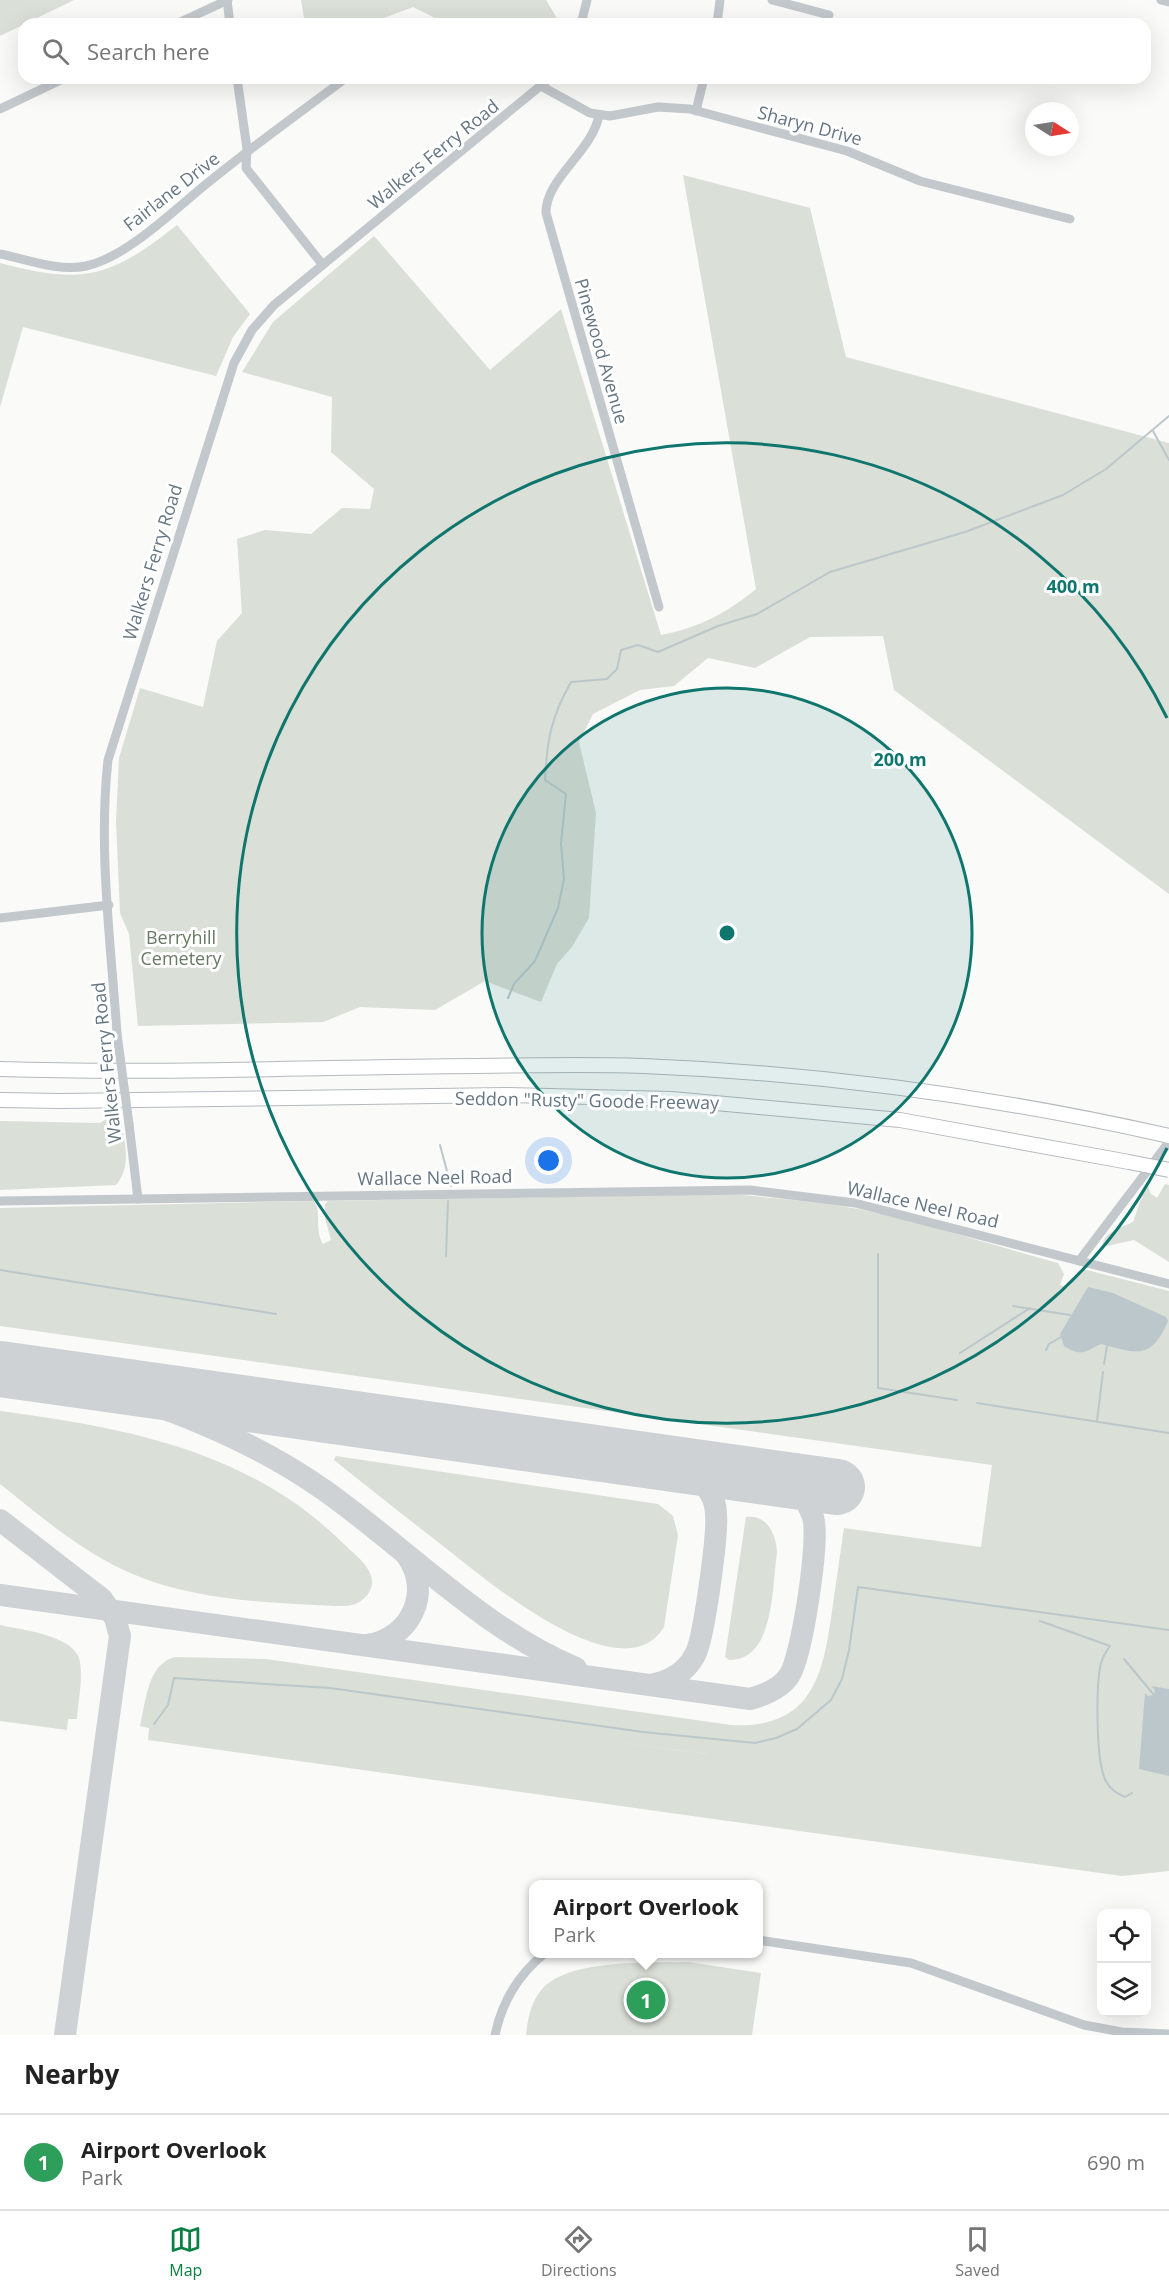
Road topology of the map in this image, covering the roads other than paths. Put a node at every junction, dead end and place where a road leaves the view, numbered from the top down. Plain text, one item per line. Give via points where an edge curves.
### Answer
1 (228, 0) edge
2 (587, 0) edge
3 (720, 0) edge
4 (772, 0) edge
5 (1161, 0) edge
6 (1169, 2) edge
7 (829, 15) dead end
8 (189, 18) edge
9 (230, 18) edge
10 (582, 18) edge
11 (718, 18) edge
12 (52, 84) edge
13 (238, 84) edge
14 (338, 84) edge
15 (703, 84) edge
16 (542, 86) joint
17 (0, 109) edge
18 (696, 111) junction
19 (599, 115) junction
20 (247, 154) junction
21 (1070, 219) dead end
22 (0, 254) edge
23 (322, 264) junction
24 (659, 607) dead end
25 (109, 905) junction
26 (0, 918) edge
27 (0, 1069) edge
28 (0, 1100) edge
29 (1169, 1136) edge
30 (1169, 1142) edge
31 (1169, 1170) edge
32 (138, 1199) junction
33 (0, 1202) edge
34 (1079, 1261) junction
35 (1169, 1284) edge
36 (763, 1941) edge
37 (537, 1958) edge
38 (1169, 2034) edge
39 (495, 2035) edge

1 - 8 street
1 - 9 street
2 - 10 street
3 - 11 street
4 - 7 street
5 - 6 street
12 - 17 street
13 - 20 street
14 - 20 street, Fairlane Drive
15 - 18 street
16 - 19 street, Sharyn Drive
16 - 23 street, Walkers Ferry Road
18 - 19 street, Sharyn Drive via 658,107
18 - 21 street, Sharyn Drive via 847,151 920,181
19 - 24 street, Pinewood Avenue via 591,136 549,195 546,213
20 - 22 street, Fairlane Drive via 210,180 163,222 91,265 50,265
20 - 23 street via 248,172
23 - 25 street, Walkers Ferry Road via 274,305 252,330 224,389 108,760 105,808
25 - 26 street
25 - 32 street, Walkers Ferry Road, bridge via 117,1034
27 - 29 highway, Seddon "Rusty" Goode Freeway via 641,1066 903,1090
28 - 31 highway, Seddon "Rusty" Goode Freeway, bridge via 507,1095 672,1099 900,1120
30 - 34 street
32 - 33 street, Wallace Neel Road
32 - 34 street, Wallace Neel Road via 750,1190 855,1203
34 - 35 street, Wallace Neel Road
36 - 38 street via 911,1963 1084,2025
37 - 39 street via 516,1983

